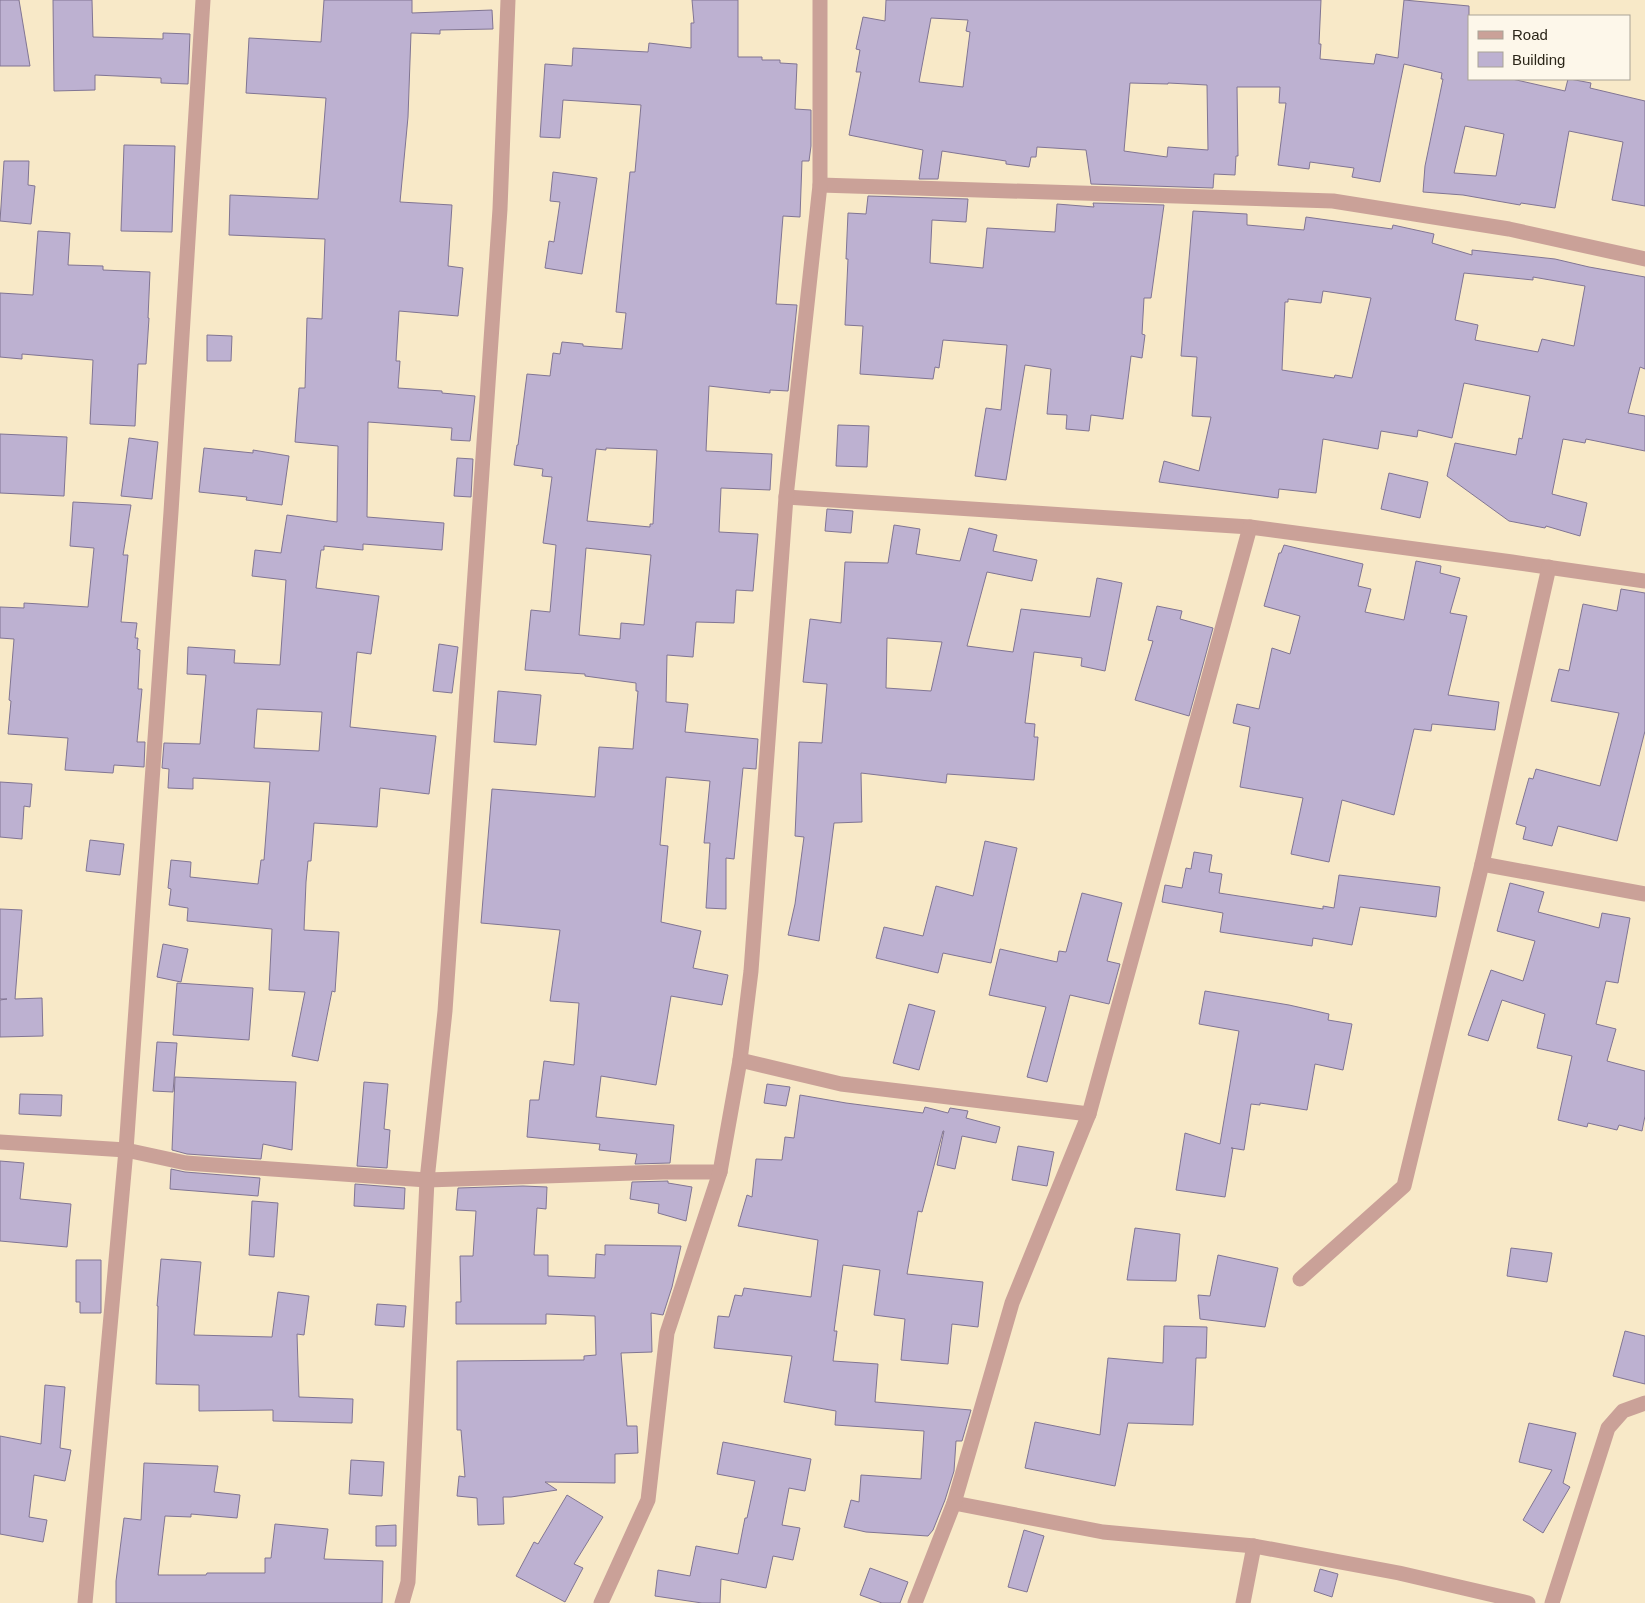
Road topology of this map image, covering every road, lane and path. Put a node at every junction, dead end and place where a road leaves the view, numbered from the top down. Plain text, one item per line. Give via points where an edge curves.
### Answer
1 (204, 0) edge
2 (508, 0) edge
3 (820, 0) edge
4 (820, 185) junction
5 (1645, 259) edge
6 (786, 497) junction
7 (1250, 527) junction
8 (1549, 567) junction
9 (1645, 582) edge
10 (1482, 864) junction
11 (1645, 894) edge
12 (740, 1060) junction
13 (1089, 1114) junction
14 (0, 1142) edge
15 (126, 1150) junction
16 (720, 1172) junction
17 (428, 1180) junction
18 (1300, 1279) dead end
19 (1645, 1403) edge
20 (954, 1503) junction
21 (1254, 1546) junction
22 (85, 1603) edge
23 (402, 1603) edge
24 (601, 1603) edge
25 (915, 1603) edge
26 (1243, 1603) edge
27 (1528, 1603) edge
28 (1552, 1603) edge

1 - 15 street
2 - 17 street via 497,249 445,1001
3 - 4 street
4 - 5 street via 1333,202 1509,229
4 - 6 street
6 - 7 street
6 - 12 street via 752,962
7 - 8 street
7 - 13 street
8 - 9 street
8 - 10 street
10 - 11 street
10 - 18 street via 1404,1186
12 - 13 street via 841,1084
12 - 16 street
13 - 20 street via 1012,1303
14 - 15 street
15 - 17 street via 186,1163
15 - 22 street
16 - 17 street
16 - 24 street via 667,1333 648,1500
17 - 23 street via 408,1582
19 - 28 street via 1623,1411 1608,1428
20 - 21 street via 1103,1532
20 - 25 street
21 - 26 street
21 - 27 street via 1399,1573

